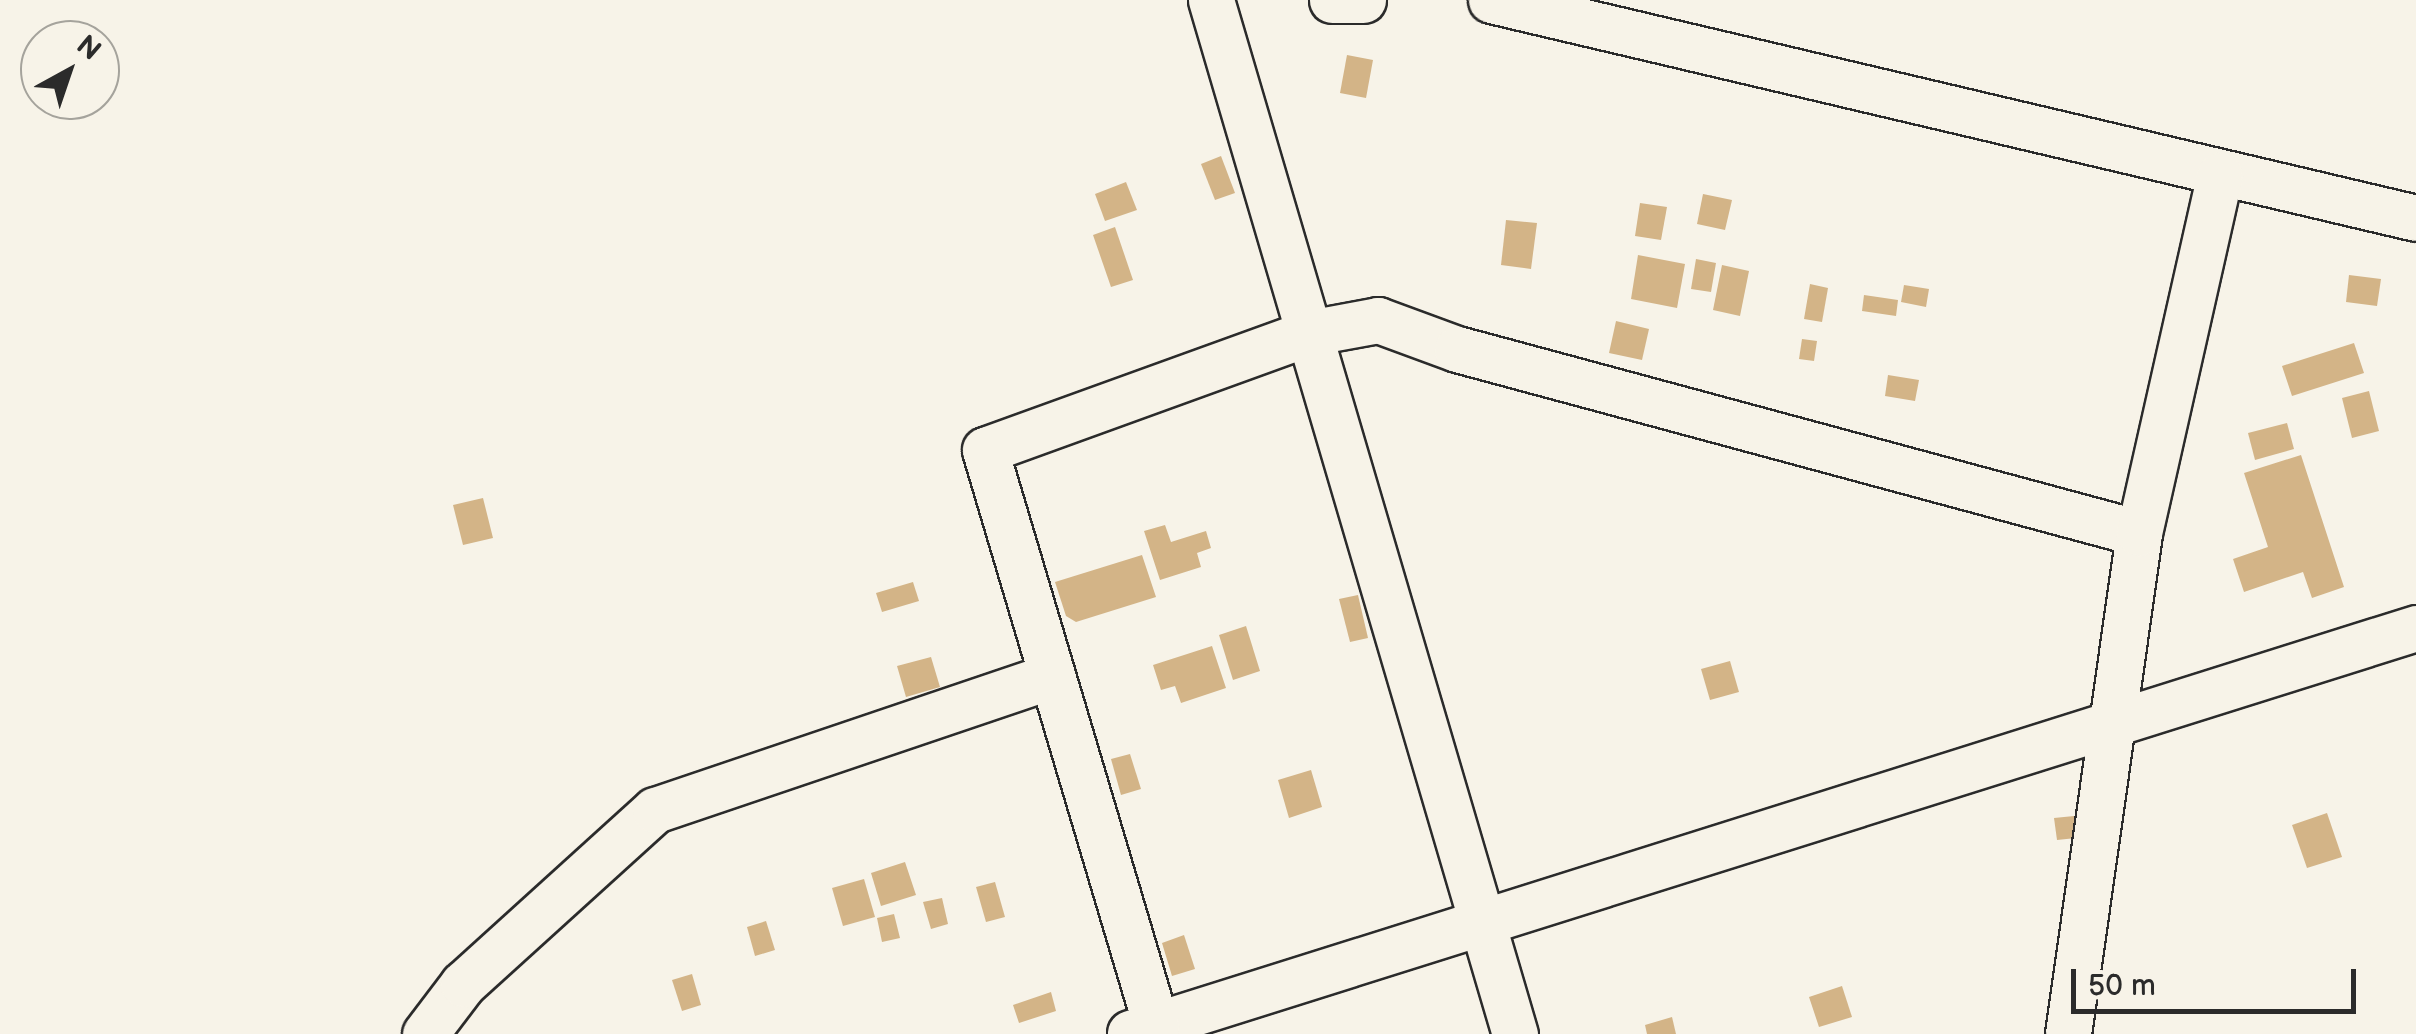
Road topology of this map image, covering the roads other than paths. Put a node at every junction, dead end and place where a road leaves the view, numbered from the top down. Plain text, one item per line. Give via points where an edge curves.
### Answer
1 (1211, 0) edge
2 (1332, 0) edge
3 (1363, 0) edge
4 (1492, 0) edge
5 (2220, 175) junction
6 (2416, 218) edge
7 (1308, 333) junction
8 (2140, 533) junction
9 (2416, 628) edge
10 (1052, 676) junction
11 (2107, 725) junction
12 (1478, 923) junction
13 (1143, 1031) edge
14 (425, 1034) edge
15 (1515, 1034) edge
16 (2068, 1034) edge

1 - 7 street
2 - 3 street
4 - 5 street
5 - 6 street
5 - 8 street
7 - 8 street via 1378,320 1457,349
7 - 10 street via 985,450
7 - 12 street
8 - 11 street
9 - 11 street
10 - 13 street
10 - 14 street via 655,810 464,984
11 - 12 street
11 - 16 street
12 - 13 street
12 - 15 street

